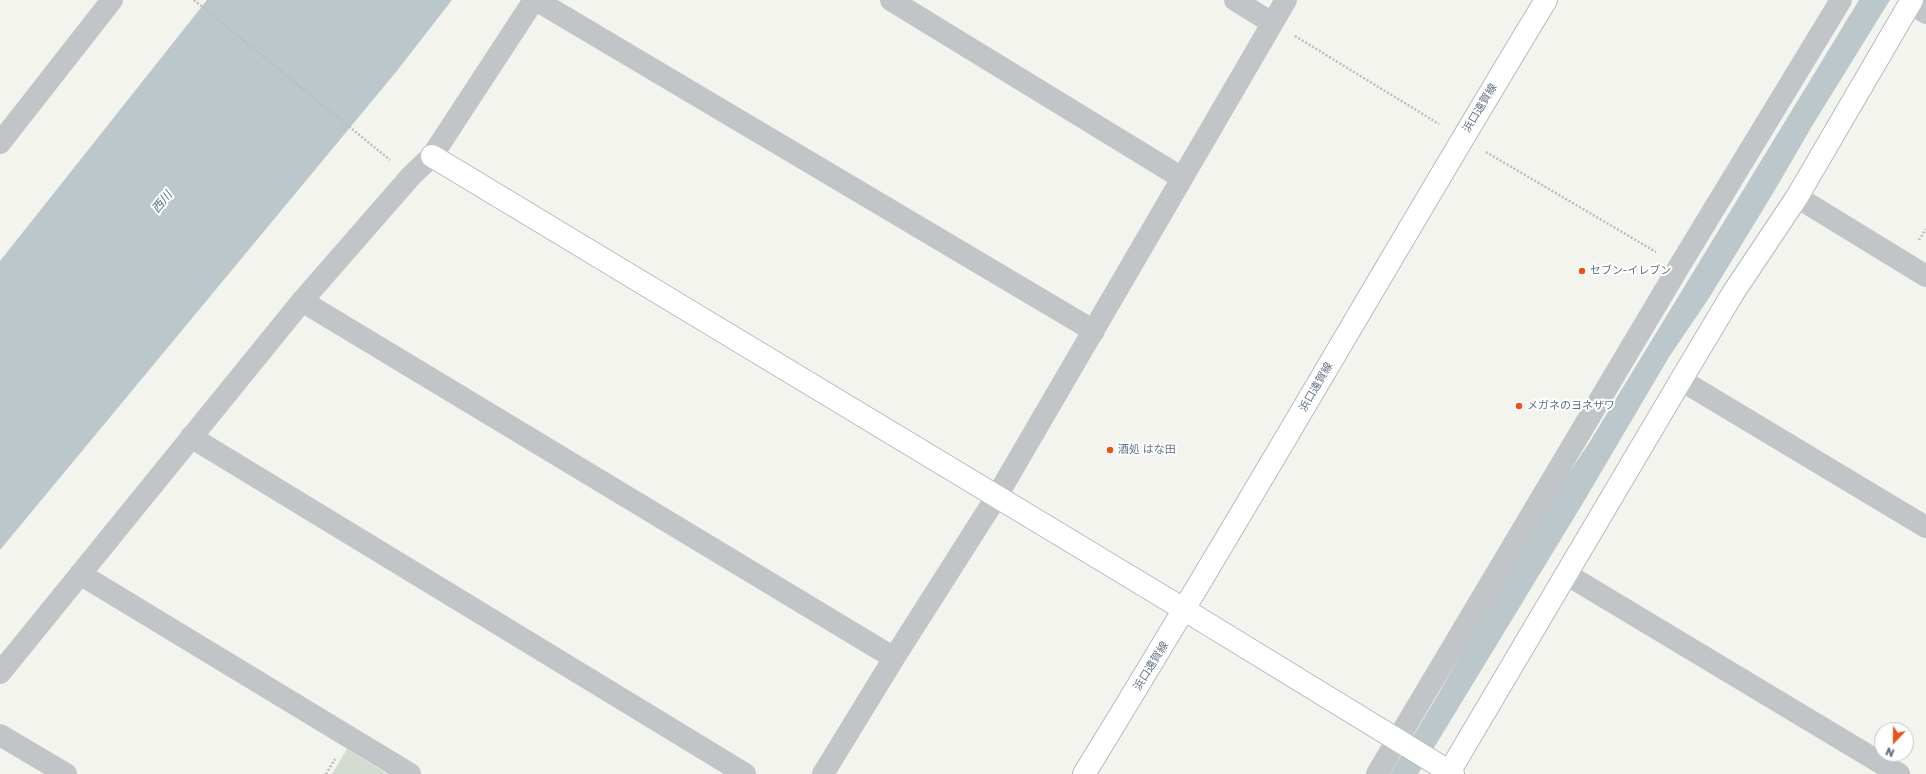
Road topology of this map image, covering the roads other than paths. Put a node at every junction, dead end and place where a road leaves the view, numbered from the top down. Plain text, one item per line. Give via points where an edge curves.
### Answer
1 (112, 0) edge
2 (535, 0) edge
3 (891, 0) edge
4 (1235, 0) edge
5 (1286, 0) edge
6 (1546, 0) edge
7 (1841, 0) edge
8 (1916, 5) edge
9 (1272, 23) junction
10 (0, 143) edge
11 (432, 156) junction
12 (1182, 178) junction
13 (1797, 197) junction
14 (1926, 276) edge
15 (302, 301) junction
16 (1094, 331) junction
17 (1681, 380) junction
18 (191, 437) junction
19 (997, 496) junction
20 (1926, 527) edge
21 (80, 574) junction
22 (1566, 574) junction
23 (1186, 610) junction
24 (894, 658) junction
25 (0, 673) edge
26 (0, 735) edge
27 (1398, 740) junction
28 (1450, 773) edge
29 (66, 774) edge
30 (410, 774) edge
31 (744, 774) edge
32 (823, 774) edge
33 (1084, 774) edge
34 (1377, 774) edge
35 (1899, 774) edge

1 - 10 street
2 - 11 street
2 - 16 street
3 - 12 street
4 - 9 street
5 - 9 street
6 - 23 street, 浜口遠賀線 via 1462,138
7 - 27 street
8 - 13 street
9 - 12 street
11 - 15 street via 411,176
11 - 19 street
12 - 16 street
13 - 14 street
13 - 17 street
15 - 18 street
15 - 24 street
16 - 19 street
17 - 20 street
17 - 22 street
18 - 21 street
18 - 31 street
19 - 23 street
19 - 24 street
21 - 25 street
21 - 30 street
22 - 28 street
22 - 35 street
23 - 27 street
23 - 33 street, 浜口遠賀線
24 - 32 street
26 - 29 street
27 - 28 street
27 - 34 street

